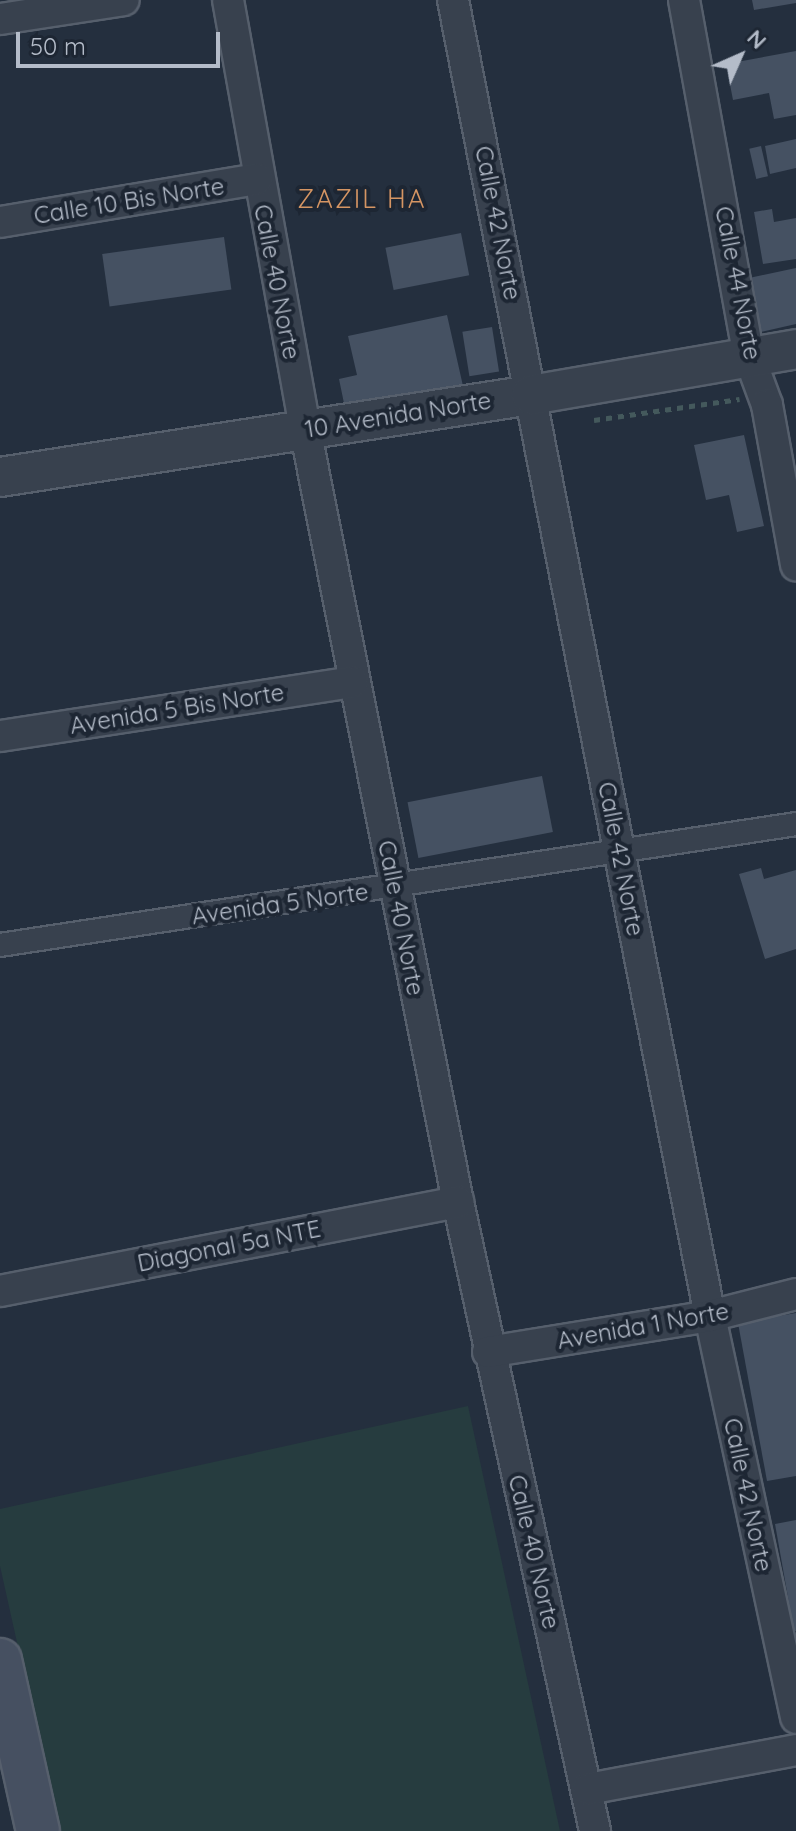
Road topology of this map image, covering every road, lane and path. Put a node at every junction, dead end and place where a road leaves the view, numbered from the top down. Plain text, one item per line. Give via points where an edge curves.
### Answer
1 (124, 0) edge
2 (228, 0) edge
3 (453, 0) edge
4 (684, 0) edge
5 (0, 19) edge
6 (257, 179) junction
7 (0, 222) edge
8 (796, 349) edge
9 (749, 356) junction
10 (531, 395) junction
11 (308, 444) junction
12 (0, 477) edge
13 (796, 565) edge
14 (353, 682) junction
15 (0, 736) edge
16 (796, 824) edge
17 (620, 853) junction
18 (396, 887) junction
19 (0, 945) edge
20 (458, 1202) junction
21 (0, 1291) edge
22 (796, 1294) edge
23 (710, 1316) junction
24 (488, 1352) junction
25 (0, 1660) edge
26 (796, 1718) edge
27 (796, 1750) edge
28 (588, 1789) junction
29 (38, 1831) edge
30 (595, 1831) edge

1 - 5 street
2 - 6 street, Calle 40 Norte
3 - 10 street, Calle 42 Norte
4 - 9 street, Calle 44 Norte
6 - 7 street, Calle 10 Bis Norte
6 - 11 street, Calle 40 Norte
8 - 9 street, 10 Avenida Norte
9 - 10 street, 10 Avenida Norte
9 - 13 street, Calle 44 Norte via 764,395
10 - 11 street, 10 Avenida Norte
10 - 17 street, Calle 42 Norte
11 - 12 street, 10 Avenida Norte
11 - 14 street, Calle 40 Norte
14 - 15 street, Avenida 5 Bis Norte
14 - 18 street, Calle 40 Norte
16 - 17 street, Avenida 5 Norte
17 - 18 street, Avenida 5 Norte
17 - 23 street, Calle 42 Norte
18 - 19 street, Avenida 5 Norte
18 - 20 street, Calle 40 Norte
20 - 21 street, Diagonal 5a NTE
20 - 24 street, Calle 40 Norte
22 - 23 street, Avenida 1 Norte
23 - 24 street, Avenida 1 Norte
23 - 26 street, Calle 42 Norte
24 - 28 street, Calle 40 Norte
25 - 29 main road
27 - 28 street
28 - 30 street, Calle 40 Norte

